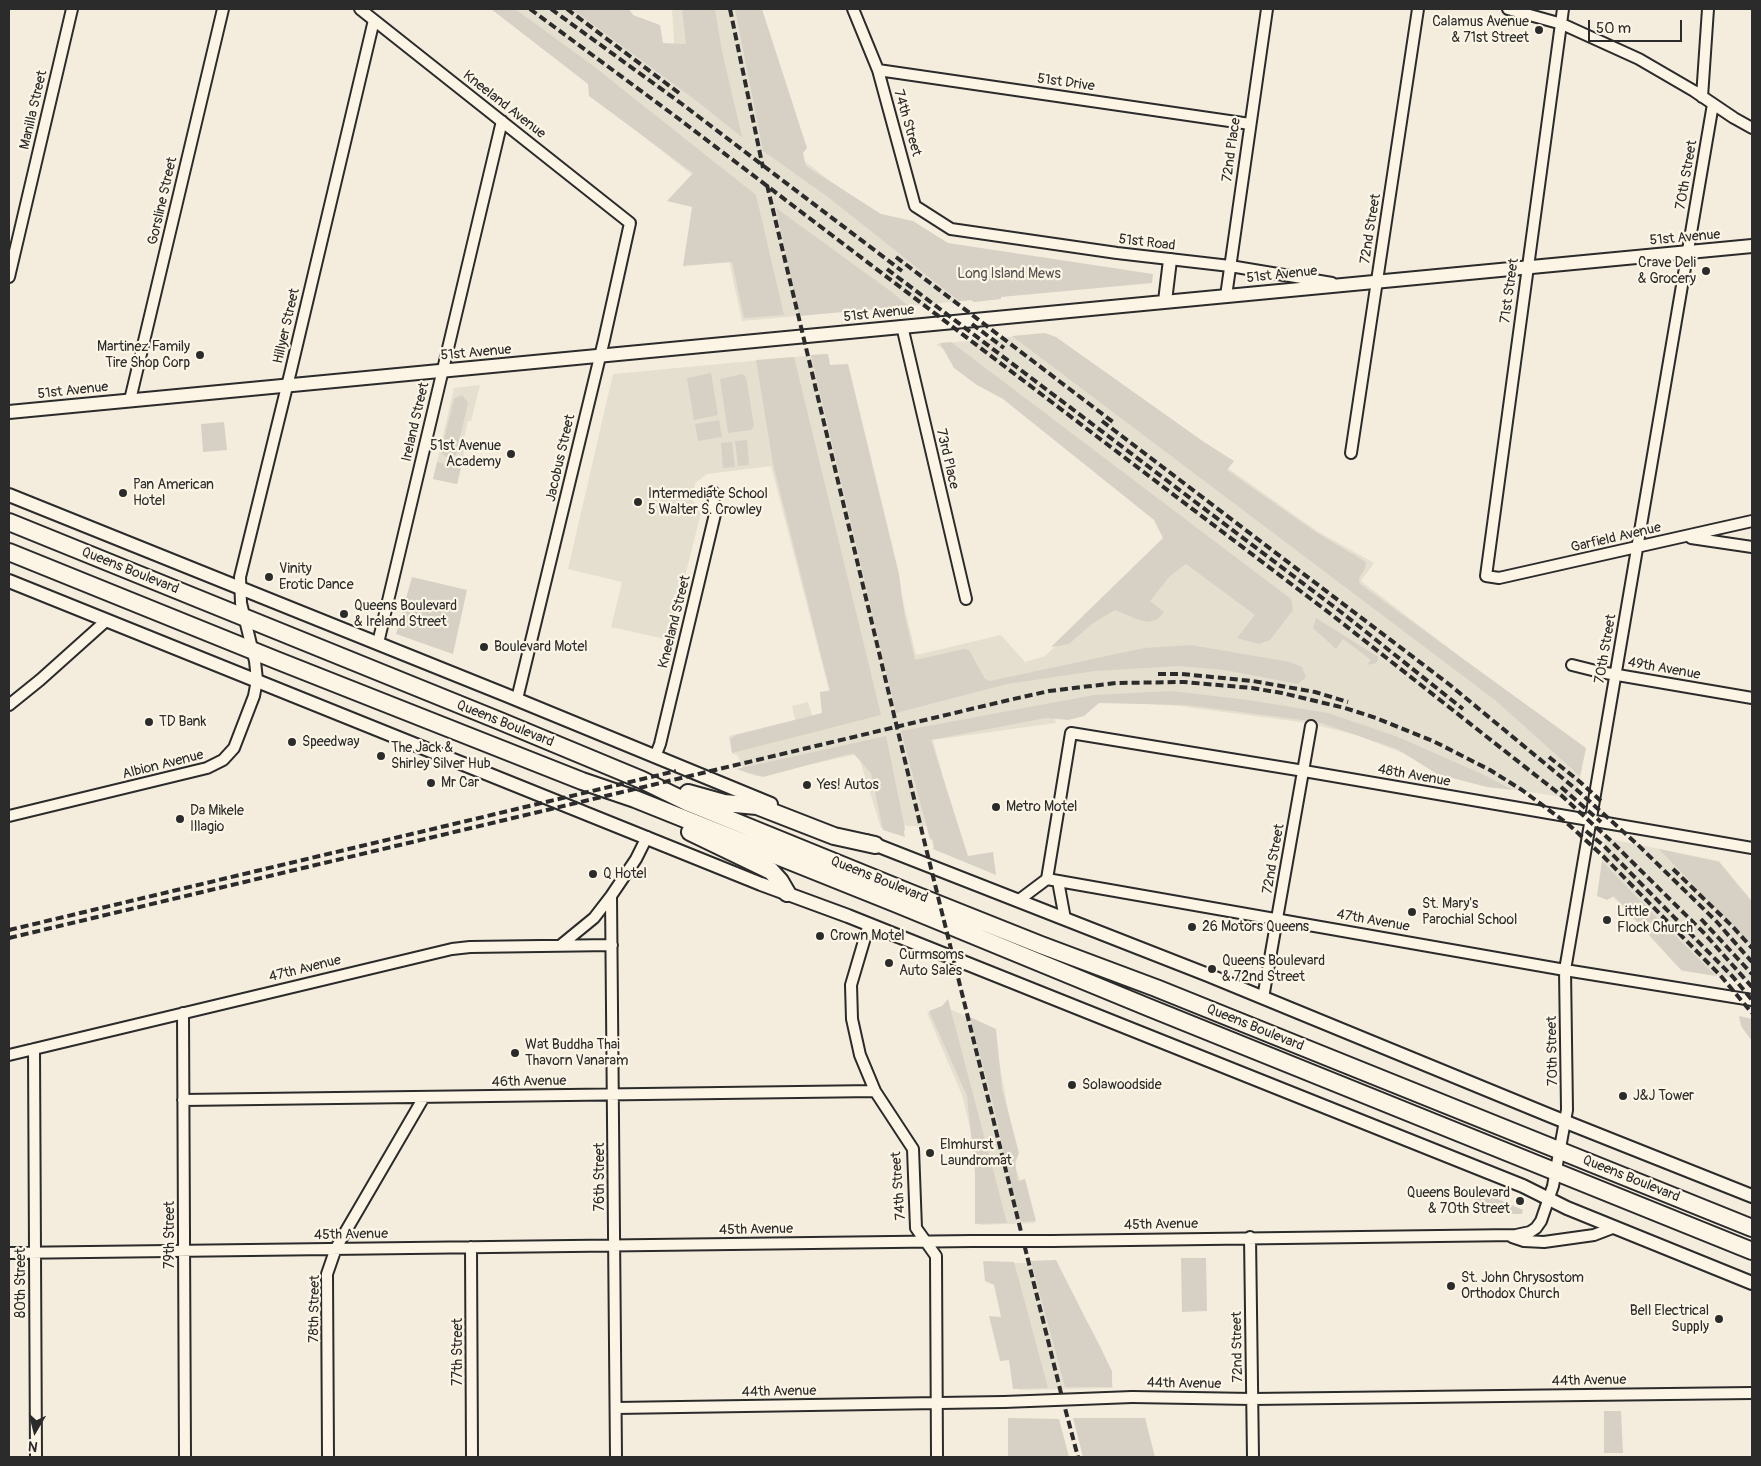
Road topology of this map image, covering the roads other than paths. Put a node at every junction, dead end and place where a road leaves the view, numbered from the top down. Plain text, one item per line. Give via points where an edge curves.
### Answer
1 (72, 9) edge
2 (223, 9) edge
3 (360, 9) edge
4 (853, 9) edge
5 (1267, 9) edge
6 (1418, 9) edge
7 (1508, 9) edge
8 (1563, 9) edge
9 (1708, 9) edge
10 (374, 20) junction
11 (1562, 24) junction
12 (878, 70) junction
13 (1702, 97) junction
14 (1713, 104) junction
15 (502, 120) junction
16 (1250, 124) junction
17 (1752, 128) edge
18 (630, 223) joint
19 (951, 229) joint
20 (1752, 246) edge
21 (1688, 252) junction
22 (1170, 260) junction
23 (1230, 266) junction
24 (1527, 268) junction
25 (9, 276) edge
26 (1377, 282) junction
27 (1340, 285) junction
28 (1226, 296) junction
29 (1165, 302) junction
30 (902, 326) junction
31 (600, 356) junction
32 (442, 371) junction
33 (287, 385) junction
34 (130, 400) junction
35 (9, 412) edge
36 (1351, 453) dead end
37 (713, 492) dead end
38 (9, 495) edge
39 (1752, 521) edge
40 (9, 522) edge
41 (1684, 537) junction
42 (1752, 547) edge
43 (1639, 548) junction
44 (9, 552) edge
45 (1486, 576) joint
46 (9, 581) edge
47 (240, 588) junction
48 (966, 599) dead end
49 (245, 618) junction
50 (107, 620) junction
51 (378, 643) junction
52 (251, 644) junction
53 (1572, 665) dead end
54 (1616, 674) junction
55 (257, 680) junction
56 (1752, 698) edge
57 (517, 699) junction
58 (9, 705) edge
59 (1311, 726) dead end
60 (655, 757) junction
61 (1304, 771) junction
62 (642, 780) junction
63 (582, 781) junction
64 (9, 816) edge
65 (1590, 821) junction
66 (647, 837) junction
67 (875, 845) junction
68 (1752, 848) edge
69 (1053, 880) junction
70 (787, 893) junction
71 (611, 896) junction
72 (1019, 900) junction
73 (1065, 919) junction
74 (1278, 919) junction
75 (869, 924) junction
76 (612, 945) junction
77 (561, 946) junction
78 (1566, 970) junction
79 (1263, 998) junction
80 (1752, 1000) edge
81 (183, 1013) junction
82 (34, 1048) junction
83 (9, 1055) edge
84 (875, 1091) junction
85 (614, 1094) junction
86 (424, 1097) junction
87 (183, 1100) junction
88 (1566, 1121) junction
89 (1561, 1151) junction
90 (1556, 1173) junction
91 (1752, 1196) edge
92 (1550, 1199) junction
93 (1615, 1227) junction
94 (1752, 1228) edge
95 (1504, 1235) junction
96 (1250, 1237) junction
97 (926, 1242) junction
98 (614, 1245) junction
99 (471, 1247) junction
100 (336, 1248) junction
101 (184, 1250) junction
102 (1752, 1251) edge
103 (35, 1252) junction
104 (9, 1253) edge
105 (1752, 1283) edge
106 (1752, 1393) edge
107 (1252, 1399) junction
108 (937, 1403) junction
109 (616, 1408) junction
110 (36, 1457) edge
111 (185, 1457) edge
112 (328, 1457) edge
113 (472, 1457) edge
114 (616, 1457) edge
115 (937, 1457) edge
116 (1253, 1457) edge

1 - 25 street, Manilla Street
2 - 34 street, Gorsline Street
3 - 10 street, Kneeland Avenue
4 - 12 street, 74th Street
5 - 16 street, 72nd Place
6 - 26 street, 72nd Street
7 - 11 street
8 - 11 street, 71st Street
9 - 13 street
10 - 15 street, Kneeland Avenue
10 - 33 street, Hillyer Street
11 - 13 street via 1639,59
11 - 24 street, 71st Street
12 - 16 street, 51st Drive
12 - 19 street, 74th Street via 916,206
13 - 14 street
14 - 17 street
14 - 21 street, 70th Street
15 - 18 street, Kneeland Avenue
15 - 32 street, Ireland Street
16 - 23 street, 72nd Place
18 - 31 street, Jacobus Street
19 - 22 street, 51st Road
20 - 21 street, 51st Avenue
21 - 24 street, 51st Avenue
21 - 43 street, 70th Street
22 - 23 street, 51st Road
22 - 29 street
23 - 27 street, 51st Road
23 - 28 street, 72nd Place
24 - 26 street, 51st Avenue
24 - 45 street, 71st Street
26 - 27 street, 51st Avenue
26 - 36 street, 72nd Street
27 - 28 street, 51st Avenue
28 - 29 street, 51st Avenue
29 - 30 street, 51st Avenue
30 - 31 street, 51st Avenue
30 - 48 street, 73rd Place
31 - 32 street, 51st Avenue
31 - 57 street, Jacobus Street
32 - 33 street, 51st Avenue
32 - 51 street, Ireland Street
33 - 34 street, 51st Avenue
33 - 47 street, Hillyer Street
34 - 35 street, 51st Avenue
37 - 60 street, Kneeland Street via 715,514
38 - 47 street, Queens Boulevard
39 - 41 street, Garfield Avenue
40 - 49 main road, Queens Boulevard
41 - 42 street
41 - 43 street, Garfield Avenue
43 - 45 street, Garfield Avenue via 1499,578
43 - 54 street, 70th Street
44 - 52 main road, Queens Boulevard
46 - 50 street
47 - 49 street, Hillyer Street
47 - 51 street, Queens Boulevard
49 - 52 street, Hillyer Street
49 - 62 main road, Queens Boulevard
50 - 55 street
50 - 58 street
51 - 57 street, Queens Boulevard
52 - 55 street, Albion Avenue
52 - 63 main road, Queens Boulevard
53 - 54 street, 49th Avenue
54 - 56 street, 49th Avenue
54 - 65 street, 70th Street
55 - 64 street, Albion Avenue via 234,748 219,764
55 - 66 street
57 - 60 street, Queens Boulevard
59 - 61 street, 72nd Street
60 - 67 street, Queens Boulevard
61 - 65 street, 48th Avenue
61 - 69 street, 48th Avenue via 1071,733
61 - 74 street, 72nd Street
62 - 67 main road via 724,803 750,804 834,836
62 - 89 main road, Queens Boulevard via 687,802 917,895
63 - 70 main road via 632,808 766,868 776,876
63 - 90 main road, Queens Boulevard via 635,799 966,931
65 - 68 street, 48th Avenue
65 - 78 street, 70th Street
66 - 70 street
66 - 71 street
67 - 72 street, Queens Boulevard
69 - 72 street
69 - 73 street
69 - 74 street, 47th Avenue
70 - 75 street
71 - 76 street, 76th Street
71 - 77 street via 594,918
72 - 73 street, Queens Boulevard
73 - 79 street, Queens Boulevard
74 - 78 street, 47th Avenue
74 - 79 street, 72nd Street
75 - 84 street, 74th Street via 851,985 852,1019 860,1055
75 - 92 street
76 - 77 street, 47th Avenue
76 - 85 street, 76th Street
77 - 81 street, 47th Avenue via 452,949
78 - 80 street, 47th Avenue
78 - 88 street, 70th Street
79 - 88 street, Queens Boulevard
81 - 82 street, 47th Avenue
81 - 87 street, 79th Street
82 - 83 street, 47th Avenue
82 - 103 street, 80th Street
84 - 85 street, 46th Avenue
84 - 97 street, 74th Street via 913,1150 916,1228
85 - 86 street, 46th Avenue
85 - 98 street, 76th Street
86 - 87 street, 46th Avenue
86 - 100 street, 78th Street
87 - 101 street, 79th Street
88 - 89 street, 70th Street
88 - 91 street, Queens Boulevard
89 - 90 street, 70th Street
89 - 94 main road, Queens Boulevard
90 - 92 street, 70th Street
90 - 102 main road, Queens Boulevard
92 - 93 street
92 - 95 street, 45th Avenue via 1536,1228 1523,1234
93 - 95 street, 45th Avenue via 1594,1235 1544,1242
93 - 105 street
95 - 96 street, 45th Avenue
96 - 97 street, 45th Avenue, bridge
96 - 107 street, 72nd Street
97 - 98 street, 45th Avenue
97 - 108 street, 74th Street via 936,1256
98 - 99 street, 45th Avenue
98 - 109 street, 76th Street
99 - 100 street, 45th Avenue
99 - 113 street, 77th Street
100 - 101 street, 45th Avenue
100 - 112 street, 78th Street via 327,1274
101 - 103 street, 45th Avenue
101 - 111 street, 79th Street
103 - 104 street, 45th Avenue
103 - 110 street, 80th Street
106 - 107 street, 44th Avenue
107 - 108 street, 44th Avenue, bridge via 1132,1397
107 - 116 street, 72nd Street
108 - 109 street, 44th Avenue
108 - 115 street, 74th Street
109 - 114 street, 76th Street

